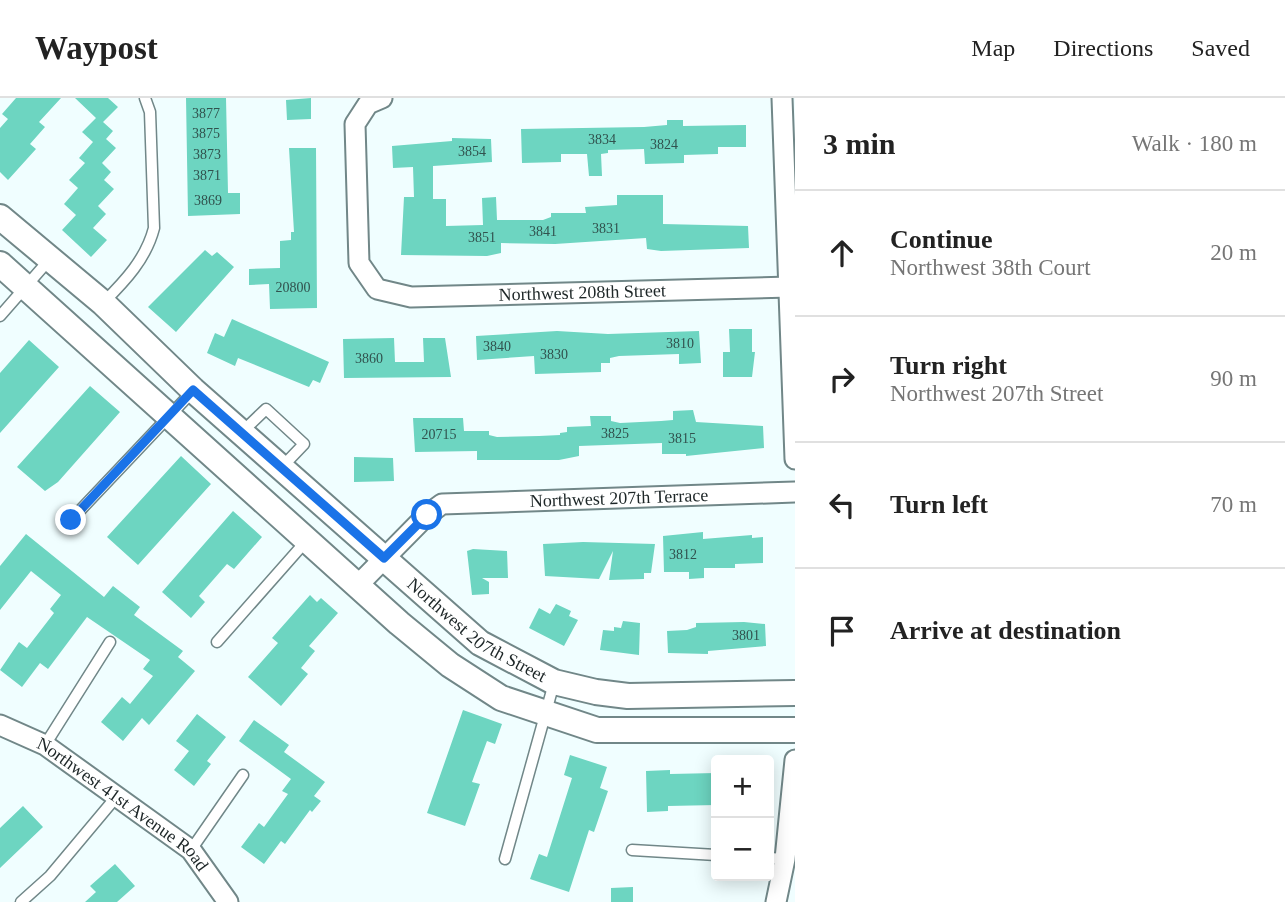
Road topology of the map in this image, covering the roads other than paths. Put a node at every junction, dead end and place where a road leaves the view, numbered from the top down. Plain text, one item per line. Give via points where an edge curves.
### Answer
1 (145, 98) edge
2 (782, 98) edge
3 (375, 101) edge
4 (790, 186) edge
5 (0, 217) edge
6 (49, 260) junction
7 (0, 264) edge
8 (25, 287) junction
9 (790, 287) junction
10 (103, 303) junction
11 (0, 316) edge
12 (193, 390) junction
13 (170, 415) junction
14 (242, 433) junction
15 (795, 459) edge
16 (282, 468) junction
17 (795, 492) edge
18 (71, 520) dead end
19 (307, 539) junction
20 (384, 558) junction
21 (358, 585) junction
22 (110, 642) dead end
23 (217, 642) dead end
24 (554, 682) junction
25 (795, 693) edge
26 (545, 715) junction
27 (0, 725) edge
28 (795, 730) edge
29 (45, 745) junction
30 (795, 760) edge
31 (243, 775) dead end
32 (117, 796) junction
33 (191, 850) junction
34 (632, 850) dead end
35 (711, 855) edge
36 (777, 858) edge
37 (505, 859) dead end
38 (21, 902) edge
39 (228, 902) edge
40 (776, 902) edge

1 - 10 lane via 150,112 154,228 132,273
2 - 4 street
3 - 9 street, Northwest 208th Street via 355,124 359,263 377,289 411,297
4 - 9 street
5 - 6 street, Northwest 207th Street
6 - 8 lane
6 - 10 street, Northwest 207th Street
7 - 8 street, Northwest 207th Street
8 - 11 lane
8 - 13 street, Northwest 207th Street
9 - 15 street
10 - 12 street, Northwest 207th Street
12 - 13 lane
12 - 14 street, Northwest 207th Street
13 - 18 lane
13 - 19 street, Northwest 207th Street
14 - 16 street, Northwest 207th Street
14 - 16 lane via 266,409 304,444
16 - 20 street, Northwest 207th Street
17 - 20 street, Northwest 207th Terrace via 442,504
19 - 21 street, Northwest 207th Street
19 - 23 lane
20 - 21 street
20 - 24 street, Northwest 207th Street via 480,643
21 - 26 street, Northwest 207th Street via 450,665 501,698
22 - 29 lane
24 - 25 street, Northwest 207th Street via 628,696
24 - 26 lane
26 - 28 street, Northwest 207th Street via 597,730
26 - 37 lane
27 - 29 street, Northwest 41st Avenue Road
29 - 32 street, Northwest 41st Avenue Road
30 - 36 street
31 - 33 lane
32 - 33 street, Northwest 41st Avenue Road
32 - 38 lane via 50,876
33 - 39 street, Northwest 41st Avenue Road
34 - 35 lane
36 - 40 street

